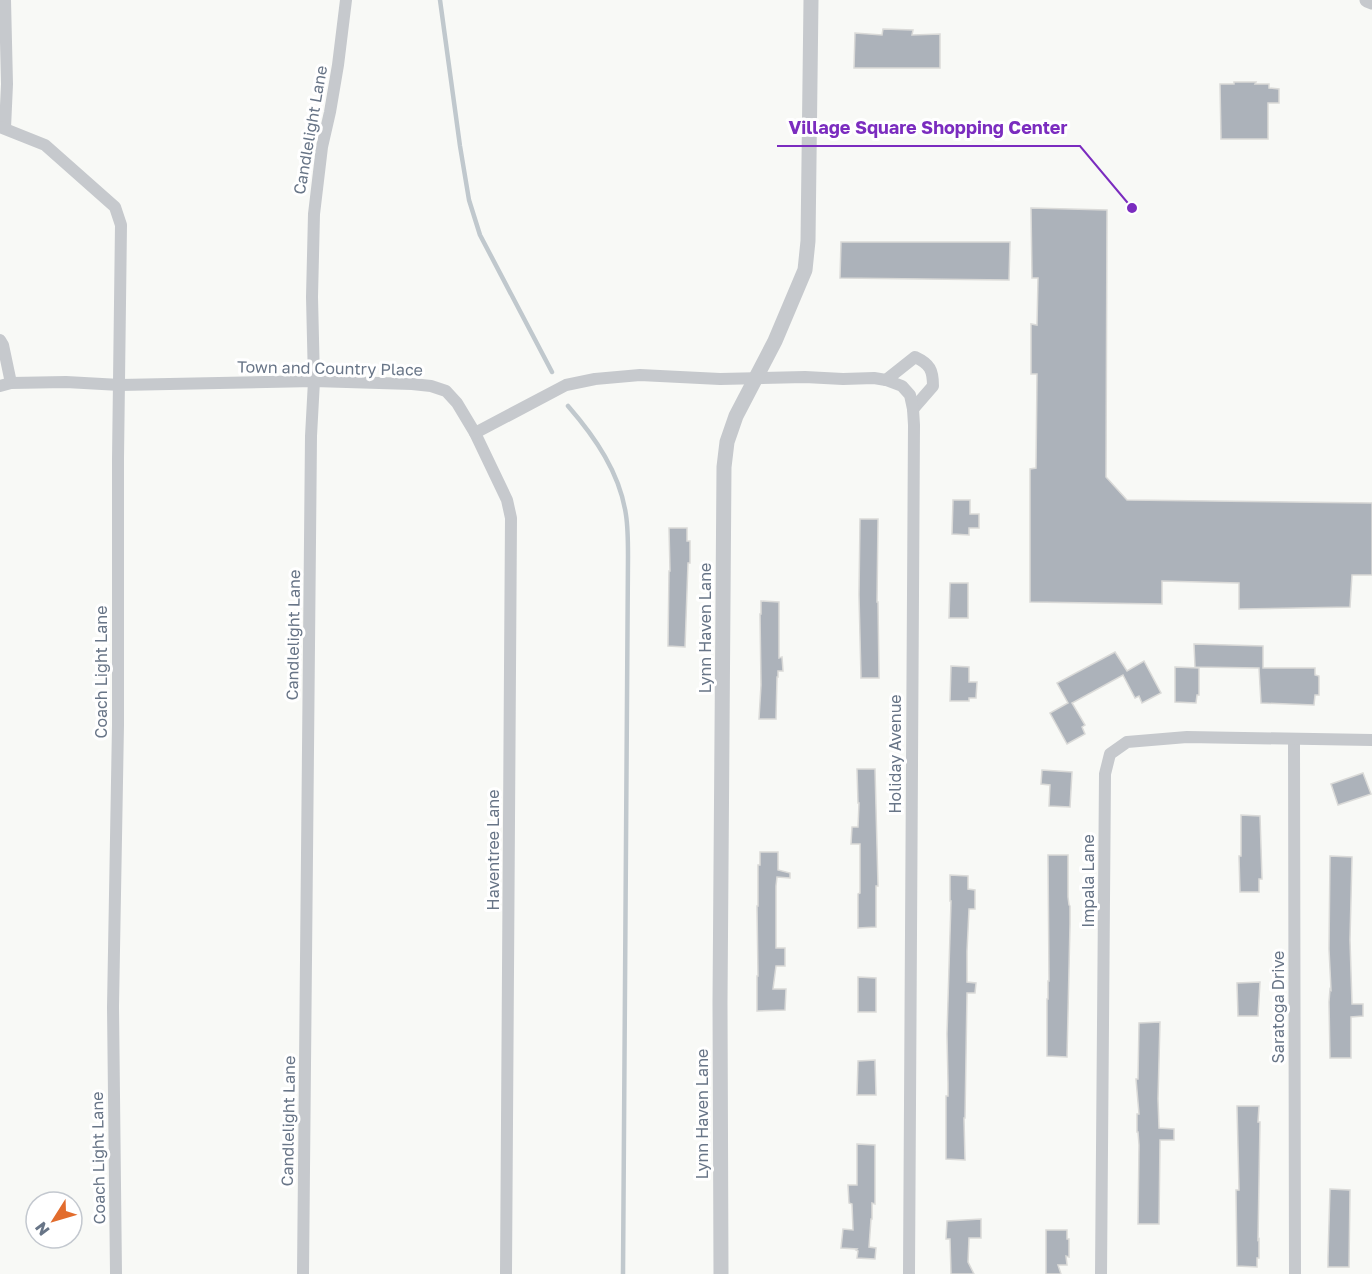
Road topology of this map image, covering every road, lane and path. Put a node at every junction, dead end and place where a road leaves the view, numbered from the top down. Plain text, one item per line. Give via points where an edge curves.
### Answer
1 (5, 0) edge
2 (345, 0) edge
3 (811, 0) edge
4 (1367, 0) edge
5 (1372, 2) edge
6 (3, 128) edge
7 (0, 340) edge
8 (755, 379) junction
9 (886, 380) junction
10 (314, 381) junction
11 (6, 385) edge
12 (120, 385) junction
13 (913, 409) junction
14 (475, 433) junction
15 (1294, 740) junction
16 (1372, 740) edge
17 (116, 1274) edge
18 (303, 1274) edge
19 (506, 1274) edge
20 (720, 1274) edge
21 (909, 1274) edge
22 (1101, 1274) edge
23 (1295, 1274) edge

1 - 6 street via 7,84
2 - 10 street, Candlelight Lane via 314,214
3 - 8 street, Lynn Haven Lane via 805,270
4 - 5 street
6 - 12 street, Coach Light Lane via 45,146 116,207 121,225
7 - 11 street, Town and Country Place
8 - 9 street
8 - 14 street via 640,375 595,379 566,385
8 - 20 street, Lynn Haven Lane via 736,416 724,467
9 - 13 street via 902,386 910,395
9 - 13 street via 915,357 925,361 933,373 933,386
10 - 12 street, Town and Country Place
10 - 14 street, Town and Country Place via 431,386 446,391
10 - 18 street, Candlelight Lane
11 - 12 street, Town and Country Place
12 - 17 street, Coach Light Lane via 113,1007
13 - 21 street, Holiday Avenue
14 - 19 street, Haventree Lane via 507,500 511,518
15 - 16 street, Impala Lane
15 - 22 street, Impala Lane via 1154,739 1127,742 1110,754 1105,774
15 - 23 street, Saratoga Drive

